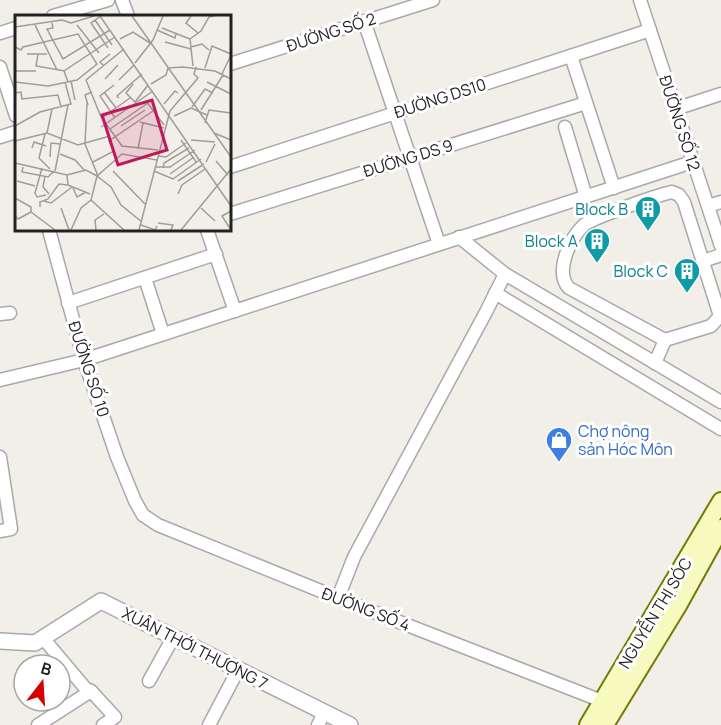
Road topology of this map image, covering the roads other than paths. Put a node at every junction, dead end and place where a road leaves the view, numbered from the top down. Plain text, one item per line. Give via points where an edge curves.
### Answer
1 (108, 0) edge
2 (122, 0) edge
3 (433, 0) edge
4 (640, 0) edge
5 (56, 15) edge
6 (128, 15) edge
7 (364, 21) junction
8 (15, 28) edge
9 (650, 30) junction
10 (0, 33) edge
11 (571, 56) junction
12 (231, 64) edge
13 (0, 67) edge
14 (721, 94) edge
15 (586, 103) junction
16 (675, 109) junction
17 (394, 112) junction
18 (15, 113) edge
19 (565, 127) dead end
20 (15, 132) edge
21 (0, 137) edge
22 (409, 157) junction
23 (692, 162) junction
24 (231, 167) edge
25 (614, 188) junction
26 (586, 197) junction
27 (721, 202) edge
28 (708, 206) junction
29 (231, 214) edge
30 (49, 231) edge
31 (207, 231) edge
32 (459, 237) junction
33 (439, 244) junction
34 (721, 246) edge
35 (216, 254) junction
36 (721, 255) edge
37 (703, 261) junction
38 (505, 274) junction
39 (145, 278) junction
40 (495, 293) junction
41 (578, 293) junction
42 (68, 303) junction
43 (235, 310) junction
44 (568, 312) junction
45 (163, 334) junction
46 (665, 340) junction
47 (617, 341) junction
48 (84, 360) junction
49 (608, 361) junction
50 (655, 363) junction
51 (0, 380) edge
52 (721, 402) edge
53 (721, 429) edge
54 (0, 457) edge
55 (721, 501) edge
56 (138, 506) joint
57 (721, 528) edge
58 (0, 531) edge
59 (338, 598) junction
60 (174, 636) junction
61 (43, 638) junction
62 (0, 641) edge
63 (238, 670) junction
64 (149, 681) dead end
65 (91, 691) junction
66 (602, 701) junction
67 (321, 719) edge
68 (38, 725) edge
69 (103, 725) edge
70 (209, 725) edge
71 (350, 725) edge
72 (588, 725) edge
73 (605, 725) edge

1 - 5 street
2 - 6 street
3 - 7 street, ĐƯỜNG SỐ 2
4 - 9 street, ĐƯỜNG SỐ 12
7 - 12 street, ĐƯỜNG SỐ 2
7 - 17 street
8 - 10 street
9 - 11 street, ĐƯỜNG DS10
9 - 16 street, ĐƯỜNG SỐ 12
11 - 15 street
11 - 17 street, ĐƯỜNG DS10
13 - 18 street
14 - 16 street
15 - 22 street, ĐƯỜNG DS 9
15 - 25 street
16 - 23 street, ĐƯỜNG SỐ 12
17 - 22 street
17 - 24 street, ĐƯỜNG DS10
19 - 26 street
20 - 21 street
22 - 29 street, ĐƯỜNG DS 9
22 - 33 street
23 - 25 street
23 - 28 street, ĐƯỜNG SỐ 12
25 - 26 street
26 - 32 street
27 - 28 street
28 - 34 street, ĐƯỜNG SỐ 12
30 - 42 street, ĐƯỜNG SỐ 10
31 - 35 street
32 - 33 street
32 - 38 street
33 - 43 street
35 - 39 street
35 - 43 street
36 - 37 street
37 - 41 street via 682,198 668,192 584,225 563,270 566,285
37 - 46 street via 719,318 711,326
38 - 40 street
38 - 44 street
39 - 42 street
39 - 45 street
40 - 49 street
40 - 59 street via 354,556
41 - 44 street
41 - 46 street
42 - 48 street, ĐƯỜNG SỐ 10
43 - 45 street
44 - 47 street
45 - 48 street
46 - 50 street
47 - 49 street
47 - 50 street
48 - 51 street
48 - 56 street, ĐƯỜNG SỐ 10
49 - 53 street
50 - 52 street
54 - 58 street via 11,529
55 - 66 main road, NGUYỄN THỊ SÓC
56 - 59 street, ĐƯỜNG SỐ 4 via 143,515 158,525
57 - 73 main road, NGUYỄN THỊ SÓC
59 - 66 street, ĐƯỜNG SỐ 4
60 - 61 street, XUÂN THỚI THƯỢNG 7 via 102,601
60 - 63 street, XUÂN THỚI THƯỢNG 7
60 - 64 street
61 - 62 street via 35,643
61 - 65 street
63 - 67 street, XUÂN THỚI THƯỢNG 7
63 - 70 street
65 - 68 street
65 - 69 street via 115,717
66 - 72 main road, NGUYỄN THỊ SÓC
67 - 71 street, XUÂN THỚI THƯỢNG 7

